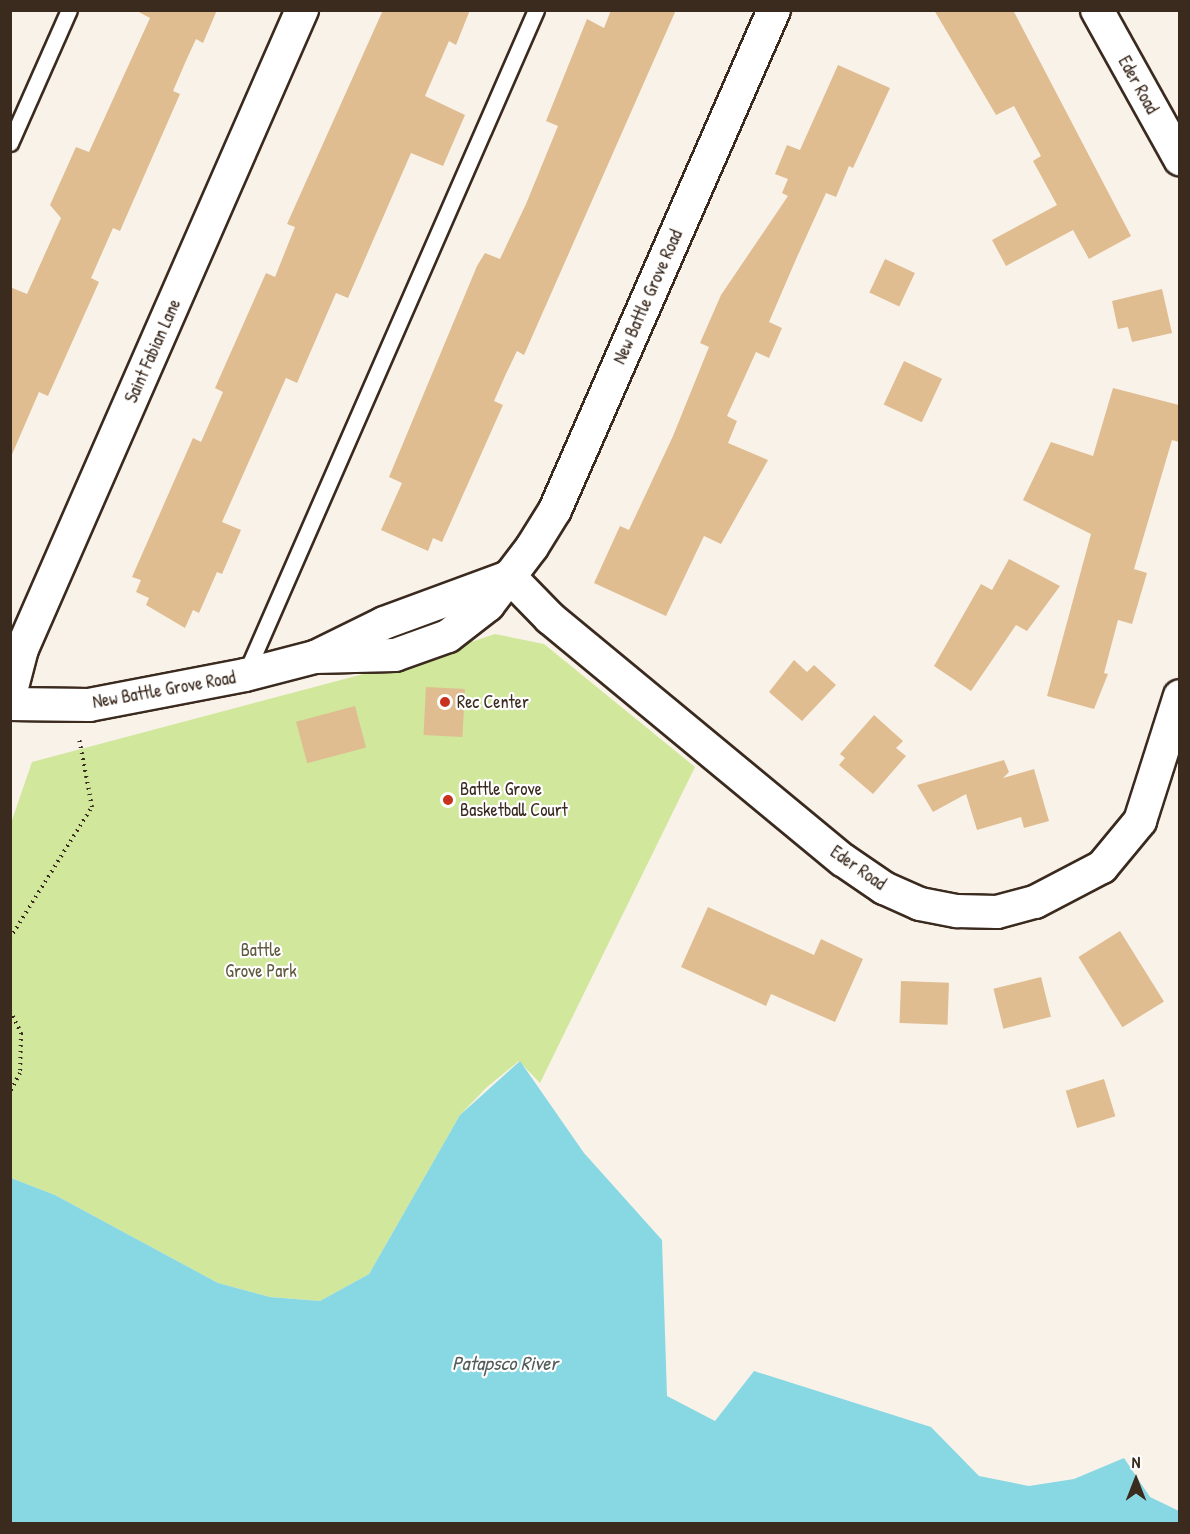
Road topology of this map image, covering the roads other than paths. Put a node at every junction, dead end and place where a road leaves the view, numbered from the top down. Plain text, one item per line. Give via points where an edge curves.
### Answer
1 (69, 10) edge
2 (303, 10) edge
3 (536, 10) edge
4 (774, 10) edge
5 (1097, 10) edge
6 (10, 143) edge
7 (1179, 159) edge
8 (509, 576) junction
9 (244, 675) junction
10 (10, 695) edge
11 (1179, 696) edge
12 (10, 704) edge

1 - 6 lane
2 - 10 street, Saint Fabian Lane via 22,649
3 - 9 lane
4 - 8 street, New Battle Grove Road via 555,510
5 - 7 street, Eder Road
8 - 9 street, New Battle Grove Road via 384,623 315,657
8 - 11 street, Eder Road via 550,618 843,860 884,888 920,904 957,911 997,912 1035,902 1102,867 1140,821
9 - 12 street, New Battle Grove Road via 73,705

